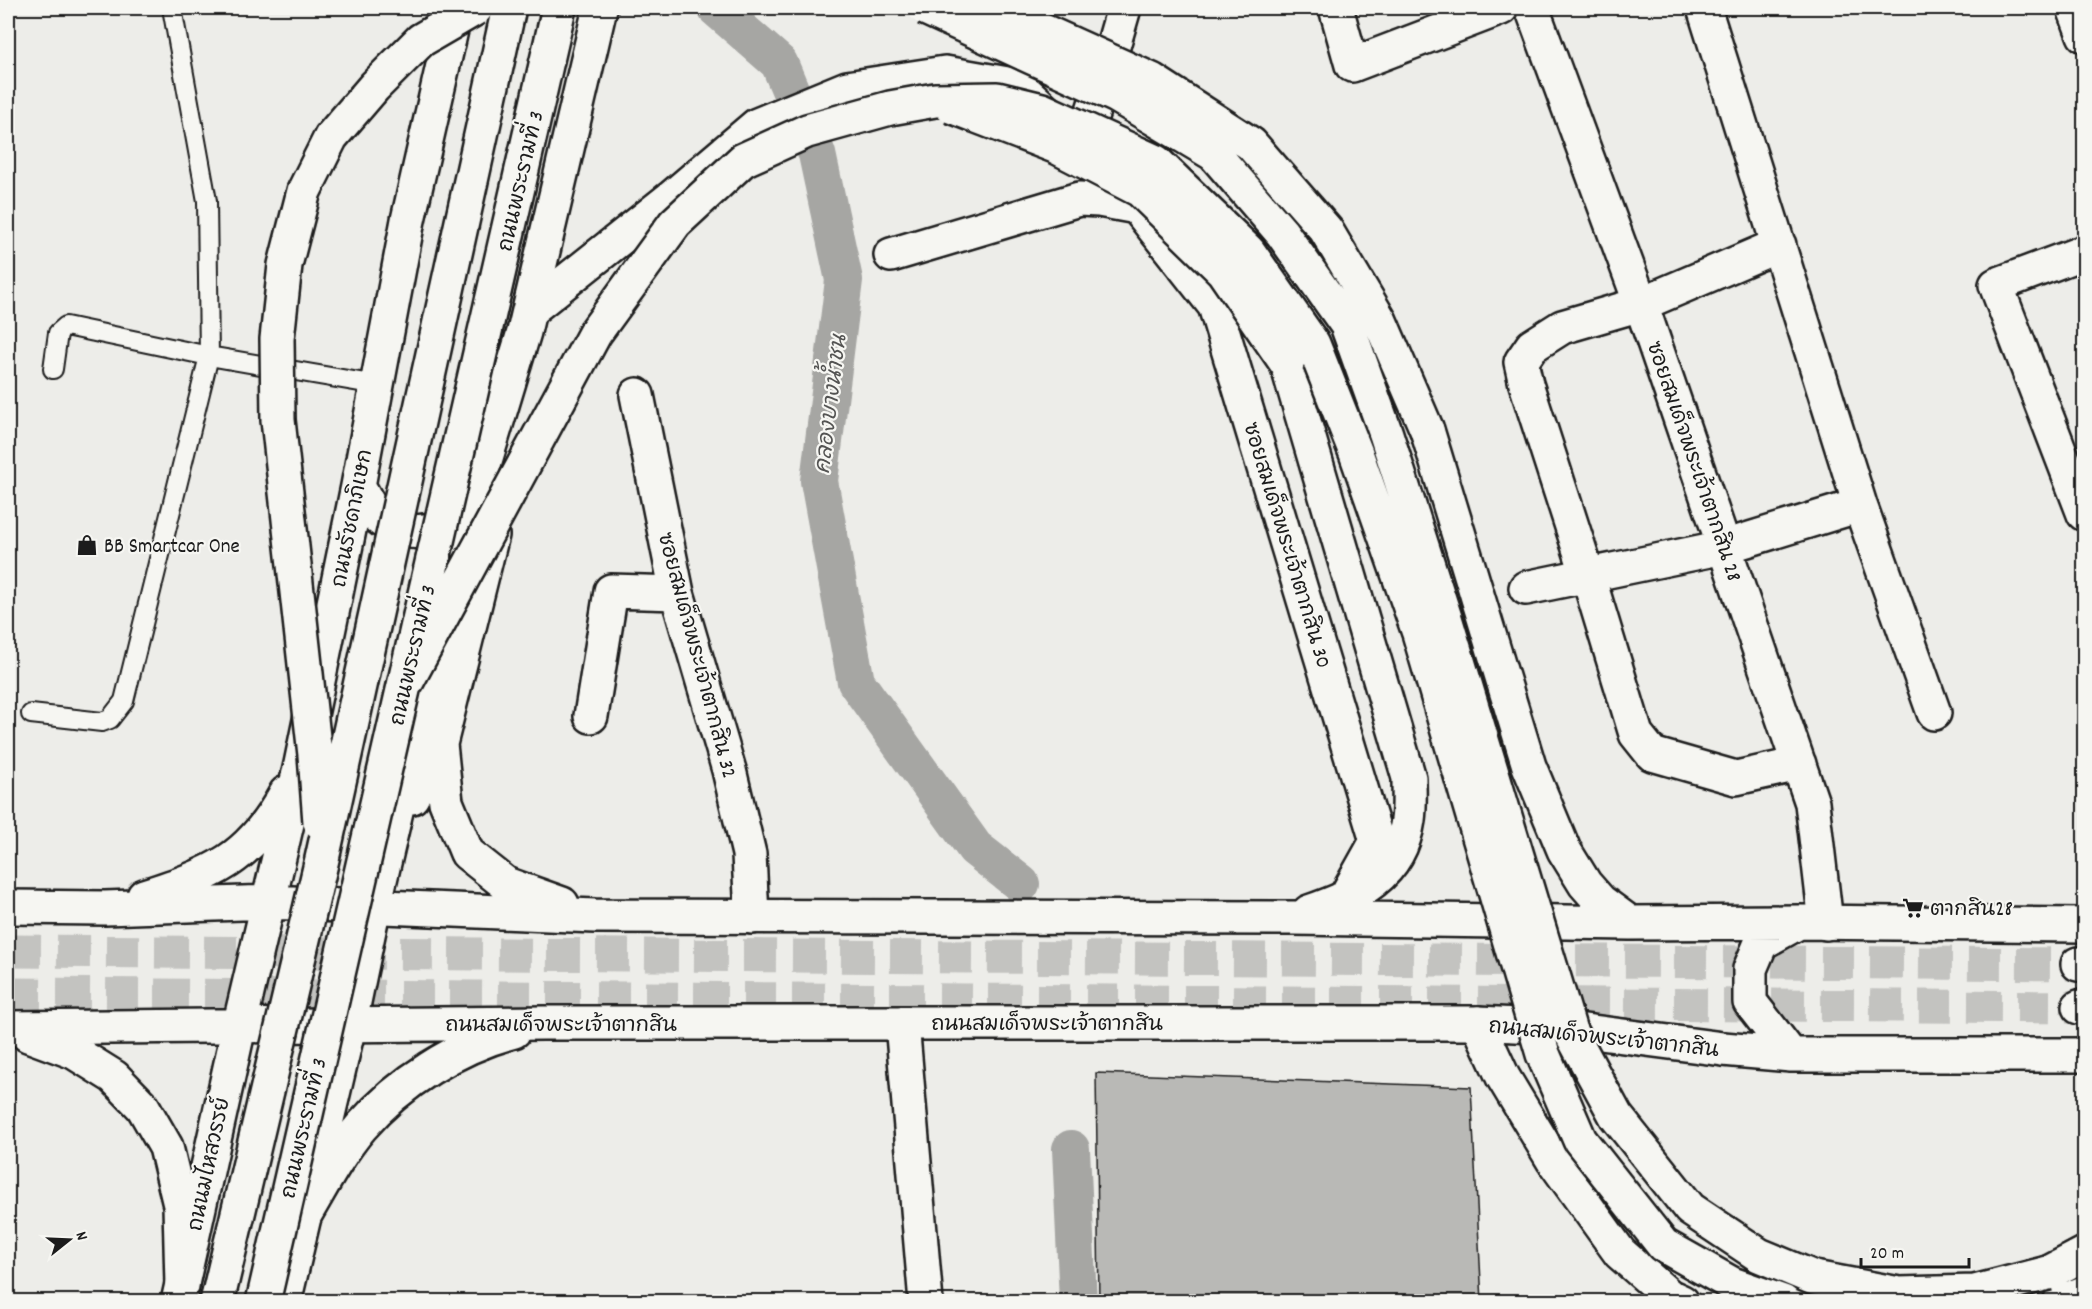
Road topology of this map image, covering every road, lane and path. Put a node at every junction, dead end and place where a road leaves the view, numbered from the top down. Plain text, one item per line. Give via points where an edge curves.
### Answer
1 (172, 8) edge
2 (456, 8) edge
3 (476, 8) edge
4 (509, 8) edge
5 (559, 8) edge
6 (600, 8) edge
7 (925, 8) edge
8 (982, 8) edge
9 (1124, 8) edge
10 (1336, 8) edge
11 (1501, 8) edge
12 (1532, 8) edge
13 (1704, 8) edge
14 (2074, 8) edge
15 (2085, 35) edge
16 (1105, 74) junction
17 (1019, 86) junction
18 (935, 100) junction
19 (1082, 144) junction
20 (1137, 207) junction
21 (1779, 245) junction
22 (2085, 252) edge
23 (891, 255) dead end
24 (1641, 304) junction
25 (527, 321) junction
26 (209, 356) junction
27 (53, 369) dead end
28 (377, 385) junction
29 (637, 395) dead end
30 (358, 486) junction
31 (472, 504) junction
32 (1860, 505) junction
33 (2085, 514) edge
34 (1724, 547) junction
35 (1588, 576) junction
36 (1526, 588) dead end
37 (677, 593) junction
38 (406, 683) junction
39 (1934, 713) dead end
40 (31, 714) dead end
41 (591, 716) dead end
42 (440, 744) junction
43 (301, 764) junction
44 (1799, 764) junction
45 (391, 838) junction
46 (322, 859) junction
47 (1344, 900) junction
48 (269, 902) junction
49 (374, 906) junction
50 (8, 907) edge
51 (105, 908) junction
52 (596, 916) junction
53 (752, 916) junction
54 (1293, 918) junction
55 (1812, 922) junction
56 (1630, 923) junction
57 (2085, 925) edge
58 (544, 1023) junction
59 (902, 1023) junction
60 (1478, 1023) junction
61 (349, 1026) junction
62 (239, 1027) junction
63 (9, 1028) edge
64 (2085, 1054) edge
65 (1791, 1055) junction
66 (304, 1216) junction
67 (2085, 1254) edge
68 (2054, 1287) edge
69 (2085, 1293) edge
70 (180, 1294) edge
71 (217, 1302) edge
72 (263, 1302) edge
73 (285, 1302) edge
74 (926, 1302) edge
75 (1682, 1302) edge
76 (1783, 1302) edge

1 - 26 lane via 207,201
2 - 28 main road, ถนนรัชดาภิเษก via 408,220
3 - 46 main road, bridge via 421,40 331,137 304,191 285,265 277,339 278,420 315,755
4 - 46 main road, ถนนพระรามที่ 3, bridge
5 - 38 main road, ถนนพระรามที่ 3, bridge
6 - 25 main road
7 - 68 main road, bridge via 1117,96 1214,154 1282,233 1347,325 1445,618 1570,1031 1616,1116 1690,1209 1759,1255 1814,1278 1899,1294
8 - 56 main road, bridge via 1028,24 1152,80 1251,144 1326,230 1380,321 1427,430 1529,766 1564,850 1600,901
9 - 16 main road
10 - 11 main road via 1352,65
12 - 24 main road, ซอยสมเด็จพระเจ้าตากสิน 28
13 - 21 main road
14 - 15 main road
16 - 17 main road
16 - 19 main road
17 - 19 main road, ซอยสมเด็จพระเจ้าตากสิน 30
17 - 25 main road via 945,73 847,88 758,125
18 - 38 main road, bridge via 807,131 743,160 675,223 595,333
18 - 47 main road, bridge via 1055,146 1140,190 1223,271 1287,364 1409,778 1408,821 1397,856 1370,885
18 - 76 main road, bridge via 997,99 1042,110 1156,162 1248,251 1313,344 1356,453 1419,633 1543,1054 1580,1140 1663,1245 1732,1284
19 - 20 main road, ซอยสมเด็จพระเจ้าตากสิน 30
20 - 23 main road via 1079,199
20 - 47 main road, ซอยสมเด็จพระเจ้าตากสิน 30 via 1215,306 1377,841
21 - 24 main road
21 - 32 main road
22 - 33 main road via 1996,285
24 - 34 main road, ซอยสมเด็จพระเจ้าตากสิน 28
24 - 35 main road via 1562,327 1532,346 1521,362
25 - 31 main road
25 - 42 main road via 508,475
26 - 27 lane via 66,326 58,333
26 - 28 lane
26 - 40 lane via 124,701 110,719 102,722
28 - 30 main road, ถนนรัชดาภิเษก
29 - 37 main road, ซอยสมเด็จพระเจ้าตากสิน 32
30 - 31 main road via 376,516 399,529 430,531 453,522
30 - 43 main road, ถนนรัชดาภิเษก
31 - 45 main road
32 - 34 main road
32 - 39 main road
34 - 35 main road
34 - 44 main road, ซอยสมเด็จพระเจ้าตากสิน 28
35 - 36 main road
35 - 44 main road via 1636,734 1652,754 1736,778
37 - 41 main road via 610,591
37 - 53 main road, ซอยสมเด็จพระเจ้าตากสิน 32 via 729,770 749,854
38 - 72 main road, ถนนพระรามที่ 3, bridge
42 - 45 main road
42 - 52 main road via 446,802 466,853 506,884
43 - 48 main road, ถนนรัชดาภิเษก
43 - 51 main road via 272,819 240,855 196,879
44 - 55 main road, ซอยสมเด็จพระเจ้าตากสิน 28 via 1812,803
45 - 49 main road
46 - 71 main road, ถนนพระรามที่ 3, bridge
47 - 54 main road
48 - 49 main road
48 - 51 main road
48 - 62 main road, ถนนรัชดาภิเษก
49 - 52 main road
49 - 61 main road
50 - 51 main road
52 - 53 main road
53 - 54 main road
54 - 56 main road
55 - 56 main road
55 - 57 main road
55 - 65 main road via 1761,943 1750,969 1750,1002
58 - 59 main road, ถนนสมเด็จพระเจ้าตากสิน
58 - 61 main road, ถนนสมเด็จพระเจ้าตากสิน
58 - 66 main road via 495,1036 419,1074 360,1129
59 - 60 main road, ถนนสมเด็จพระเจ้าตากสิน
59 - 74 main road
60 - 65 main road, ถนนสมเด็จพระเจ้าตากสิน via 1554,1027
60 - 75 main road via 1503,1077 1553,1160 1620,1252 1669,1296
61 - 62 main road, ถนนสมเด็จพระเจ้าตากสิน
61 - 66 main road
62 - 63 main road, ถนนสมเด็จพระเจ้าตากสิน
62 - 70 main road, ถนนมไหสวรรย์
63 - 70 main road via 74,1052 114,1077 143,1107 166,1147 180,1205
64 - 65 main road, ถนนสมเด็จพระเจ้าตากสิน
66 - 73 main road
67 - 68 main road
68 - 69 main road

